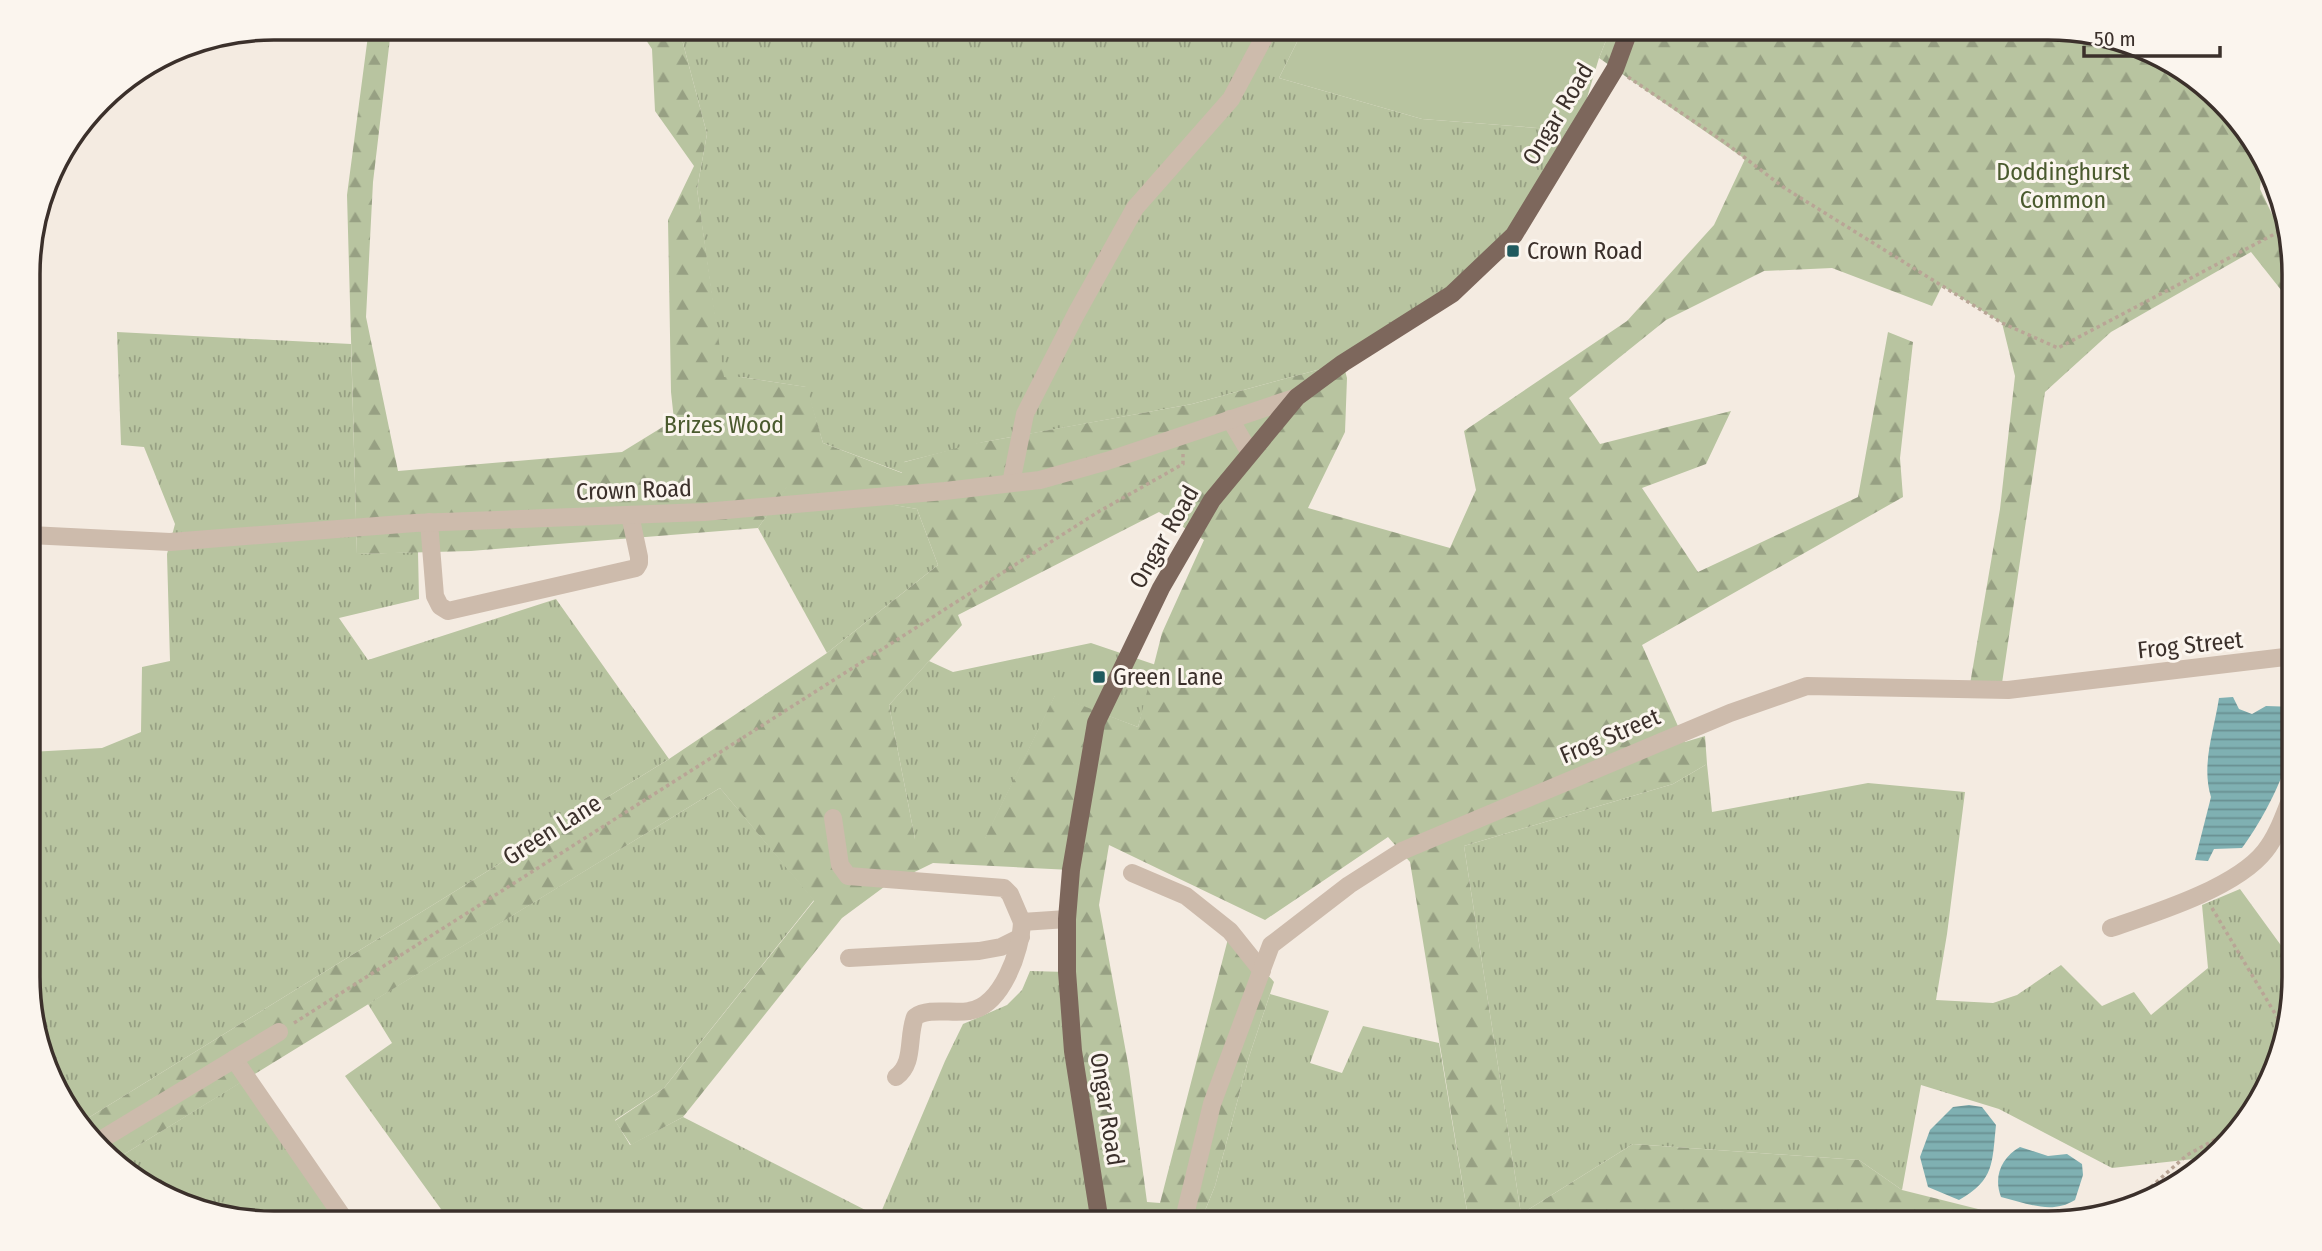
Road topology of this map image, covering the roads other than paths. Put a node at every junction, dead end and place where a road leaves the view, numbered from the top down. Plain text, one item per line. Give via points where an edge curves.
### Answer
1 (1263, 40) edge
2 (1626, 40) edge
3 (1297, 397) junction
4 (1230, 419) junction
5 (1250, 453) junction
6 (1011, 483) junction
7 (630, 515) junction
8 (429, 522) junction
9 (41, 536) edge
10 (2282, 657) edge
11 (2282, 817) edge
12 (833, 818) dead end
13 (1132, 873) dead end
14 (1067, 919) junction
15 (2111, 928) dead end
16 (1022, 930) junction
17 (849, 958) dead end
18 (1262, 971) junction
19 (279, 1032) road end
20 (234, 1059) junction
21 (896, 1077) dead end
22 (105, 1138) edge
23 (1186, 1210) edge
24 (339, 1211) edge
25 (1098, 1211) edge

1 - 6 street via 1231,99 1128,219 1025,414
2 - 3 main road, Ongar Road via 1615,69 1514,235 1452,294
3 - 4 street, Crown Road
3 - 5 main road, Ongar Road
4 - 5 street
4 - 6 street, Crown Road via 1107,461 1040,480
5 - 14 main road, Ongar Road via 1212,500 1161,588 1096,723
6 - 7 street, Crown Road
7 - 8 street, Crown Road
7 - 8 street via 639,557 636,568 447,611 435,596
8 - 9 street, Crown Road via 170,542
10 - 18 street, Frog Street via 2008,690 1807,687 1730,713 1402,851 1271,945
11 - 15 street via 2266,850 2233,878
12 - 16 street via 840,865 848,876 1004,888
13 - 18 street via 1186,896 1230,931
14 - 16 street
14 - 25 main road, Ongar Road via 1073,1051
16 - 17 street via 1001,947 979,951
16 - 21 street via 998,992 985,1005 915,1017 908,1063
18 - 23 street, Frog Street via 1212,1104
19 - 20 street
20 - 22 street
20 - 24 street

